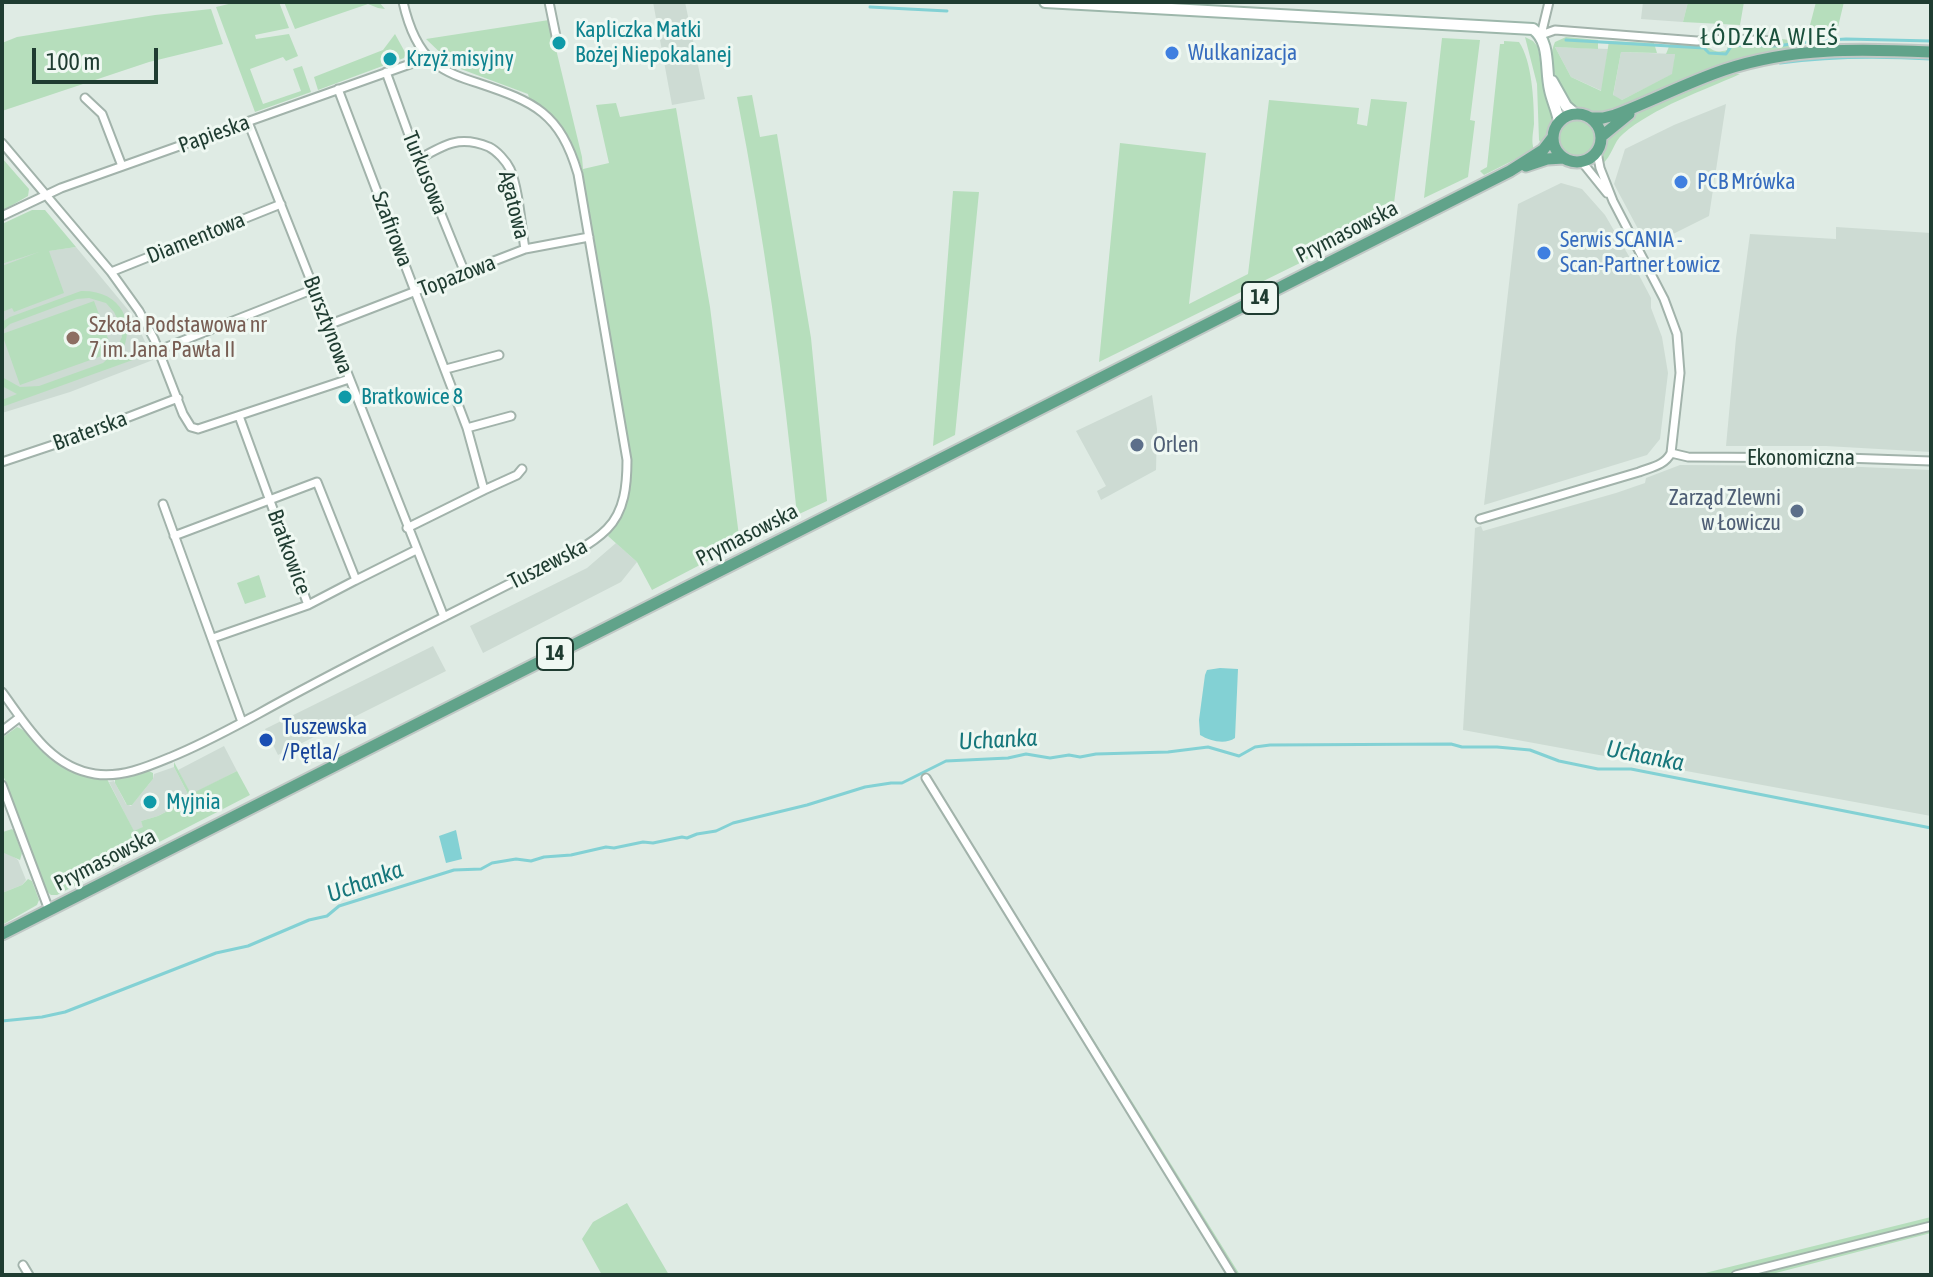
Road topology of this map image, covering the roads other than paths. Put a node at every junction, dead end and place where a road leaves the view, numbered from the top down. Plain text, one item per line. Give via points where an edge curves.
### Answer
1 (403, 2) edge
2 (549, 2) edge
3 (1045, 2) edge
4 (1549, 2) edge
5 (1541, 35) junction
6 (1776, 41) dead end
7 (558, 46) dead end
8 (1931, 52) edge
9 (426, 55) junction
10 (386, 72) junction
11 (1548, 72) junction
12 (338, 89) junction
13 (85, 98) dead end
14 (1648, 102) junction
15 (1574, 113) junction
16 (1592, 118) junction
17 (1559, 121) junction
18 (248, 122) junction
19 (1602, 136) junction
20 (1553, 137) junction
21 (2, 143) edge
22 (1597, 152) junction
23 (1564, 158) junction
24 (419, 159) junction
25 (1582, 162) junction
26 (122, 166) junction
27 (1510, 171) junction
28 (46, 195) junction
29 (1613, 201) junction
30 (281, 204) junction
31 (2, 216) edge
32 (589, 237) junction
33 (525, 249) junction
34 (111, 272) junction
35 (465, 273) junction
36 (314, 289) junction
37 (416, 291) junction
38 (328, 325) junction
39 (159, 350) junction
40 (499, 355) dead end
41 (446, 369) junction
42 (349, 379) junction
43 (178, 398) junction
44 (239, 416) junction
45 (511, 416) dead end
46 (467, 428) junction
47 (1671, 453) junction
48 (1931, 461) edge
49 (2, 462) edge
50 (522, 469) dead end
51 (484, 490) junction
52 (270, 500) junction
53 (163, 504) dead end
54 (1480, 519) dead end
55 (407, 528) junction
56 (174, 536) junction
57 (413, 552) junction
58 (356, 580) junction
59 (308, 605) junction
60 (444, 617) junction
61 (213, 638) junction
62 (2, 692) edge
63 (20, 717) junction
64 (242, 722) junction
65 (2, 731) edge
66 (926, 778) dead end
67 (2, 785) edge
68 (49, 910) junction
69 (2, 934) edge
70 (1931, 1226) edge
71 (23, 1265) dead end
72 (29, 1275) edge
73 (1232, 1275) edge
74 (1736, 1275) edge

1 - 9 street
2 - 7 street
3 - 5 street via 1525,27
4 - 5 street
5 - 6 street via 1555,30
5 - 11 street
8 - 14 main road via 1840,49 1786,55 1726,70
9 - 10 street, Papieska
9 - 32 street, Tuszewska via 449,73 516,96 552,121 574,160
10 - 12 street, Papieska
10 - 24 street, Turkusowa
11 - 15 street
11 - 17 street
12 - 18 street, Papieska
12 - 37 street, Szafirowa
13 - 26 street via 102,114
14 - 16 main road
14 - 19 main road
15 - 16 main road
15 - 17 main road
16 - 19 main road
17 - 20 main road, 14
18 - 26 street, Papieska
18 - 30 street, Bursztynowa
19 - 22 main road
20 - 23 main road
20 - 27 main road, Prymasowska / 14
21 - 28 street
22 - 25 main road
22 - 29 street
23 - 25 main road, 14
23 - 27 main road, Prymasowska / 14
24 - 33 street, Agatowa via 463,140 494,150 509,168
24 - 35 street, Turkusowa
25 - 29 street
26 - 28 street, Papieska
27 - 68 main road, Prymasowska / 14
28 - 31 street, Papieska
28 - 34 street
29 - 47 street via 1677,334 1680,373
30 - 34 street, Diamentowa
30 - 36 street, Bursztynowa
32 - 33 street, Topazowa
32 - 60 street, Tuszewska via 627,460 619,511 585,546
33 - 35 street, Topazowa
34 - 39 street
35 - 37 street, Topazowa
36 - 38 street, Bursztynowa
36 - 39 street
37 - 38 street, Topazowa
37 - 41 street, Szafirowa
38 - 42 street, Bursztynowa
39 - 43 street
40 - 41 street
41 - 46 street, Szafirowa
42 - 44 street
42 - 55 street, Bursztynowa
43 - 44 street via 191,427
43 - 49 street, Braterska
44 - 52 street, Bratkowice
45 - 46 street
46 - 51 street, Szafirowa
47 - 48 street, Ekonomiczna
47 - 54 street via 1661,464 1639,472
50 - 51 street
51 - 55 street
52 - 56 street, Bratkowice
52 - 58 street, Bratkowice via 317,482
52 - 59 street, Bratkowice
53 - 56 street
55 - 57 street, Bursztynowa
56 - 61 street
57 - 58 street, Bratkowice
57 - 60 street, Bursztynowa
58 - 59 street, Bratkowice
59 - 61 street, Bratkowice
60 - 64 street, Tuszewska
61 - 64 street
62 - 63 street, Tuszewska
63 - 64 street, Tuszewska via 54,756 77,769 105,775 158,763
63 - 65 street
66 - 73 street
67 - 68 street
68 - 69 main road, Prymasowska / 14
70 - 74 street
71 - 72 street

